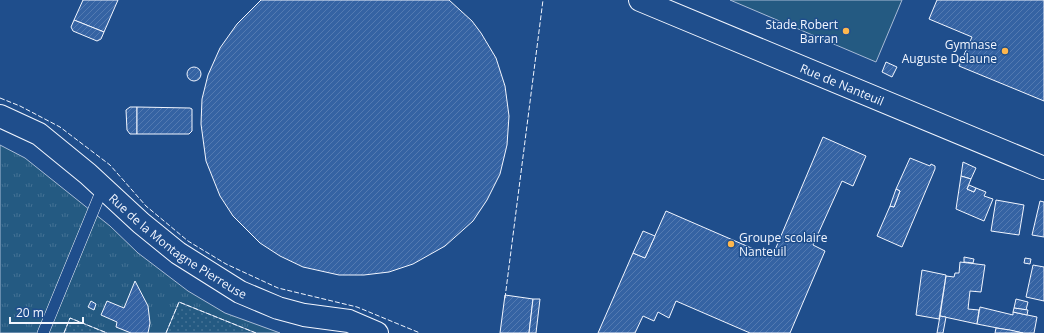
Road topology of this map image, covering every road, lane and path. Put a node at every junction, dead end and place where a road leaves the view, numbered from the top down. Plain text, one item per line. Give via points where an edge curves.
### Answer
1 (640, 0) edge
2 (0, 116) edge
3 (1044, 168) edge
4 (103, 188) junction
5 (43, 333) edge
6 (377, 333) edge

1 - 3 street, Rue de Nanteuil
2 - 4 street, Rue de la Montagne Pierreuse via 39,134
4 - 5 lane
4 - 6 street, Rue de la Montagne Pierreuse via 178,253 240,292 278,308 304,315 349,321

